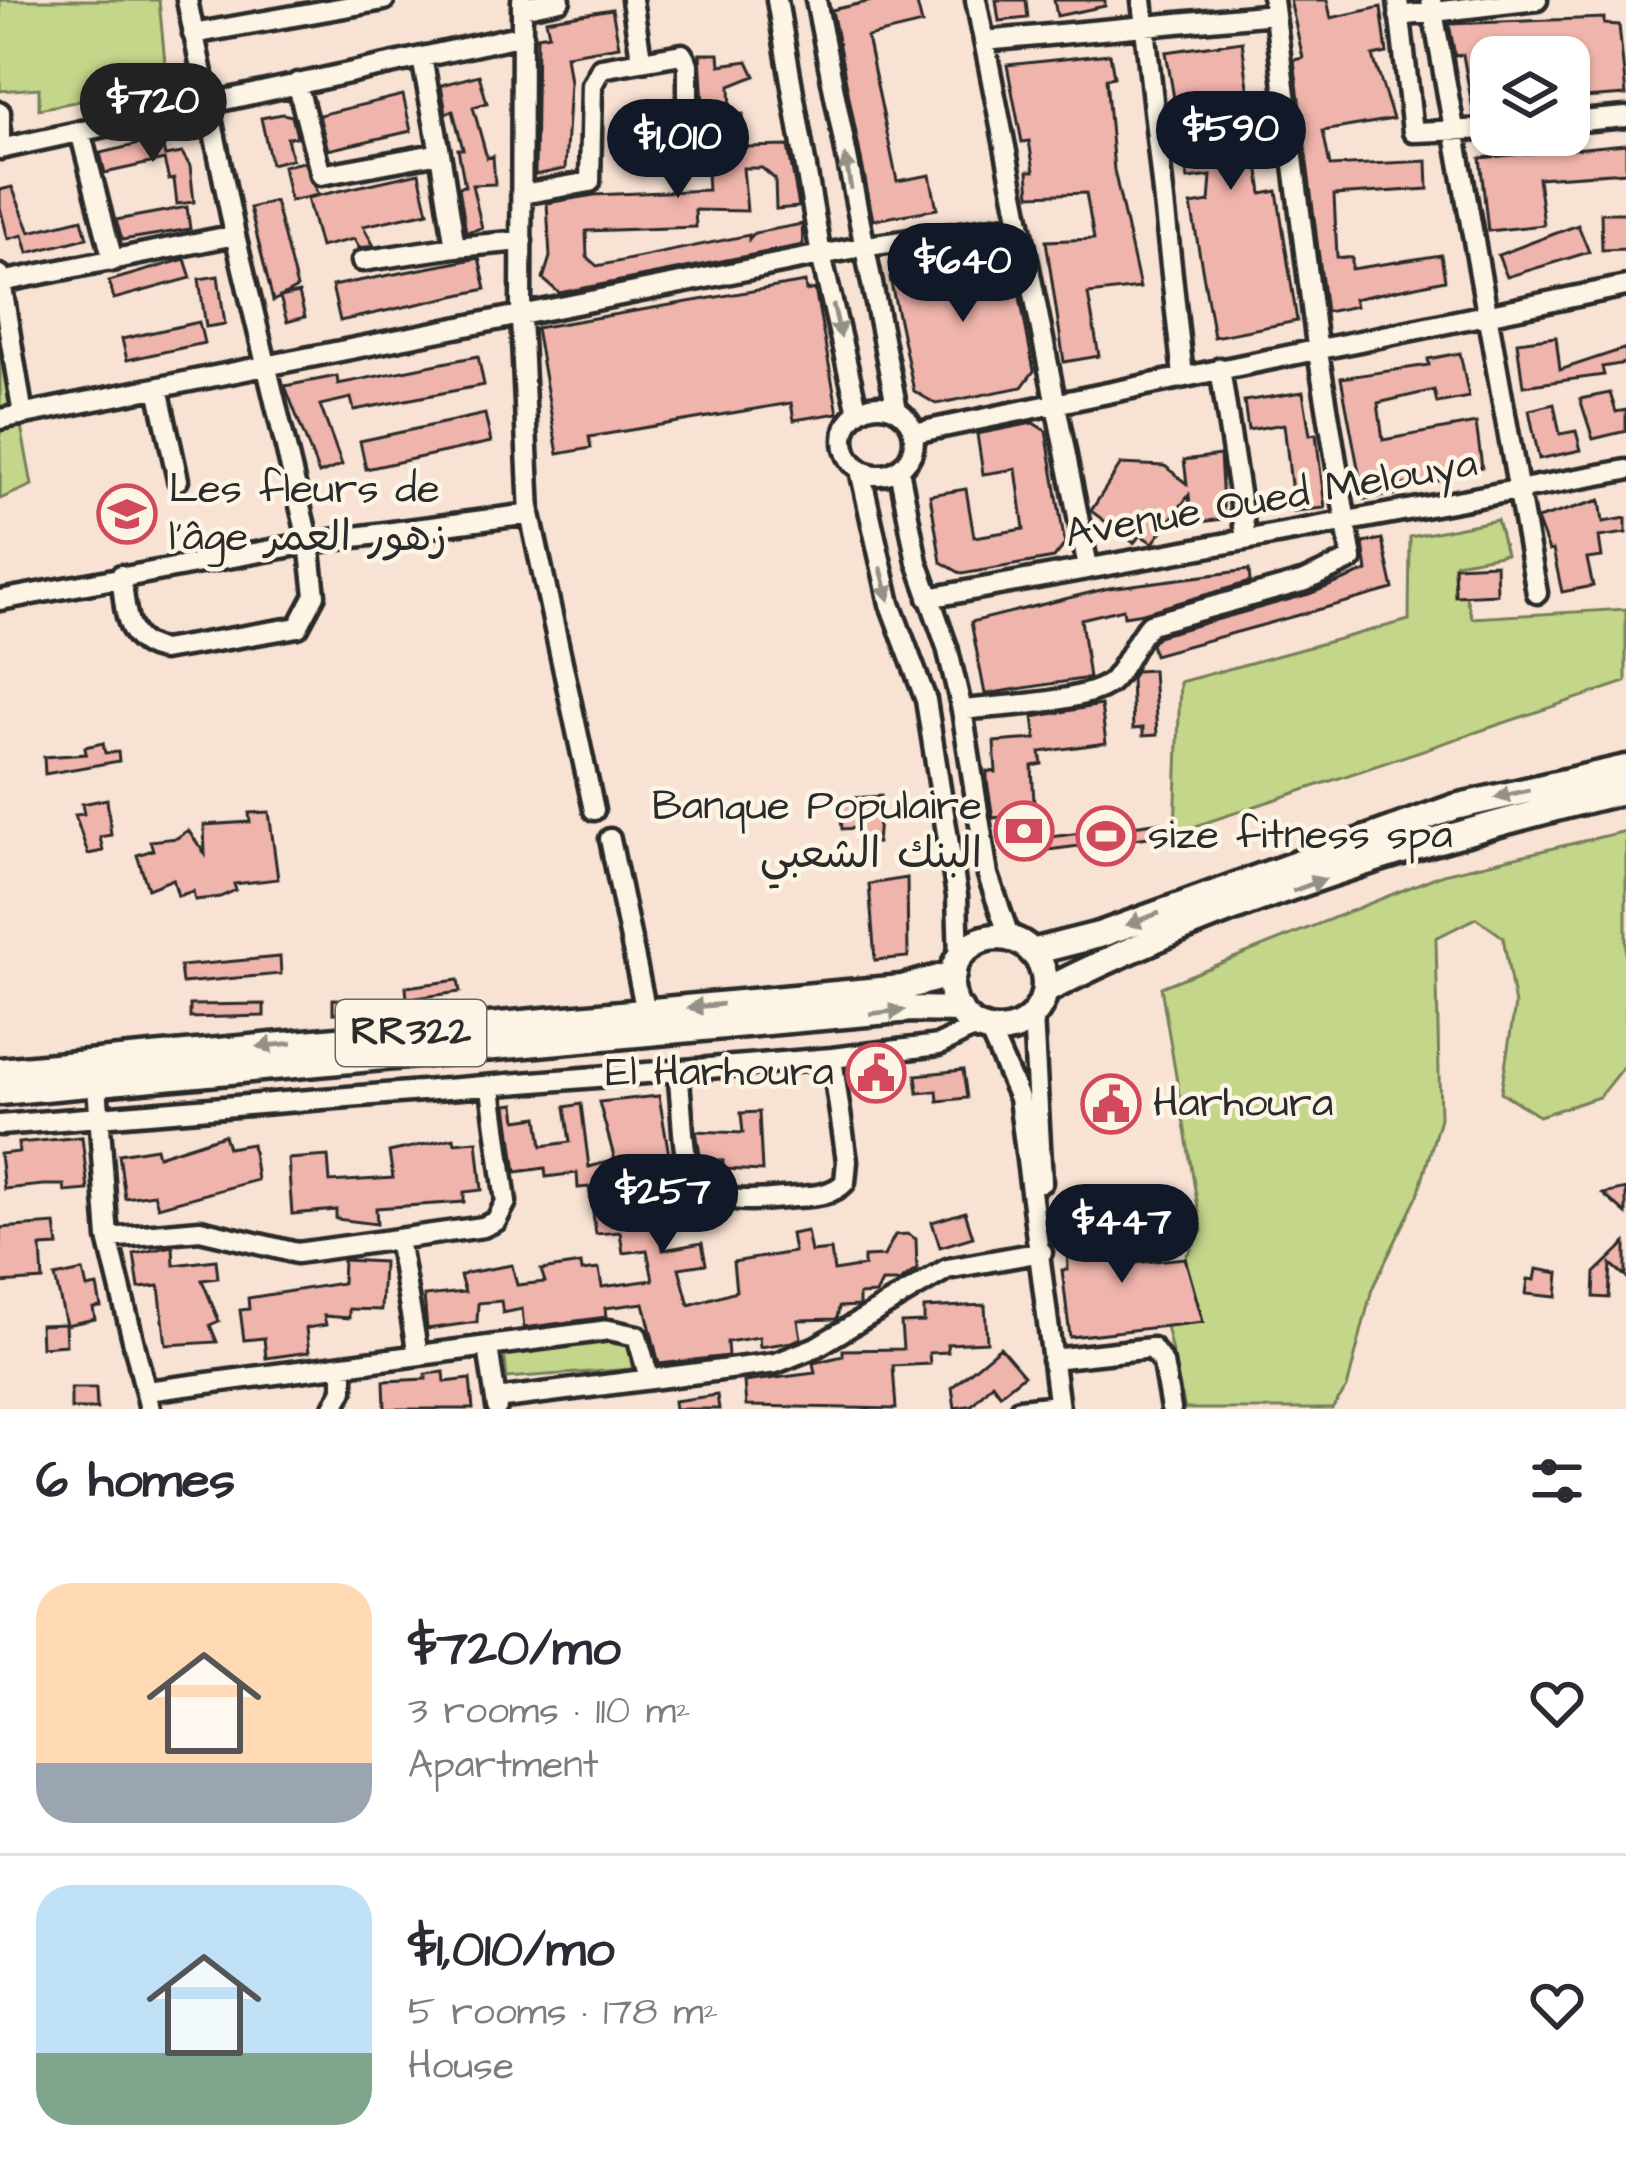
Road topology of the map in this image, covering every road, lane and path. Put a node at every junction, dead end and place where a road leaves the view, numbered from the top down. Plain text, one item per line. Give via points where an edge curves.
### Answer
1 (187, 0) edge
2 (384, 0) edge
3 (560, 0) edge
4 (632, 0) edge
5 (777, 0) edge
6 (816, 0) edge
7 (976, 0) edge
8 (1142, 0) edge
9 (1537, 0) edge
10 (363, 2) edge
11 (522, 4) edge
12 (1432, 6) edge
13 (1273, 7) edge
14 (1398, 8) edge
15 (1146, 27) junction
16 (194, 34) junction
17 (523, 35) junction
18 (984, 41) junction
19 (422, 58) junction
20 (641, 58) junction
21 (297, 83) junction
22 (207, 102) junction
23 (688, 110) dead end
24 (0, 112) edge
25 (1626, 117) edge
26 (1590, 120) edge
27 (80, 131) junction
28 (1470, 131) edge
29 (1452, 132) junction
30 (0, 147) edge
31 (440, 153) junction
32 (522, 194) junction
33 (1020, 224) junction
34 (235, 235) junction
35 (522, 241) junction
36 (455, 247) junction
37 (861, 247) junction
38 (821, 255) junction
39 (113, 261) junction
40 (362, 261) dead end
41 (1, 278) edge
42 (1626, 286) edge
43 (1490, 313) junction
44 (521, 317) junction
45 (1317, 346) junction
46 (267, 365) junction
47 (1220, 368) junction
48 (1184, 376) junction
49 (158, 388) junction
50 (1058, 403) junction
51 (897, 410) junction
52 (858, 412) junction
53 (23, 415) junction
54 (0, 419) edge
55 (914, 433) junction
56 (899, 469) junction
57 (860, 470) junction
58 (1626, 470) edge
59 (178, 480) dead end
60 (1520, 491) junction
61 (530, 514) junction
62 (1346, 524) junction
63 (1246, 539) junction
64 (309, 543) junction
65 (1088, 568) junction
66 (121, 575) junction
67 (1537, 593) dead end
68 (928, 598) junction
69 (0, 600) edge
70 (962, 710) junction
71 (1626, 768) edge
72 (1626, 790) edge
73 (594, 810) dead end
74 (610, 839) dead end
75 (1021, 945) junction
76 (956, 967) junction
77 (1045, 992) junction
78 (646, 1012) junction
79 (1033, 1016) junction
80 (975, 1022) junction
81 (832, 1058) junction
82 (0, 1071) edge
83 (678, 1072) junction
84 (97, 1085) junction
85 (491, 1089) junction
86 (0, 1092) edge
87 (102, 1117) junction
88 (0, 1125) edge
89 (1039, 1216) junction
90 (108, 1238) junction
91 (398, 1239) junction
92 (1042, 1252) junction
93 (488, 1347) junction
94 (418, 1355) junction
95 (1052, 1359) junction
96 (343, 1365) junction
97 (649, 1378) junction
98 (148, 1400) edge
99 (496, 1404) edge
100 (1059, 1407) edge
101 (333, 1409) edge
102 (1020, 1409) edge
103 (1172, 1409) edge

1 - 16 street
2 - 10 street
3 - 11 street
4 - 20 street
5 - 38 street
37 -> 6 street
7 - 18 street
8 - 15 street
9 - 12 street
10 - 16 street
11 - 17 street
12 - 14 street
12 - 29 street
13 - 15 street
13 - 45 street
14 - 29 street via 1412,132
15 - 18 street
15 - 48 street
16 - 22 street
17 - 19 street
17 - 32 street
18 - 33 street
19 - 21 street
19 - 31 street
20 - 23 street via 682,54
20 - 32 street via 594,78 590,182
21 - 22 street
21 - 31 street via 321,175
22 - 27 street
22 - 34 street
24 - 30 street
25 - 26 street
27 - 30 street
27 - 39 street
28 - 29 street
29 - 43 street
31 - 36 street
32 - 35 street
33 - 37 street
33 - 50 street
34 - 39 street
34 - 46 street
35 - 36 street
35 - 44 street
36 - 40 street
37 - 38 street
37 - 51 street
38 - 44 street
38 -> 52 street
39 - 41 street
41 - 53 street
42 - 43 street
43 - 45 street
43 - 60 street
44 - 46 street
44 - 61 street
45 - 47 street
45 - 62 street
46 - 49 street
46 - 64 street
47 - 48 street
47 - 63 street
48 - 50 street
49 - 53 street
49 - 59 street
50 - 55 street
50 - 65 street
51 - 52 street
51 - 55 street
52 - 57 street via 844,442
53 - 54 street
55 - 56 street via 911,456
56 - 57 street
56 - 68 street
57 -> 76 street via 890,604 926,700 958,907
58 - 60 street, Avenue Oued Melouya
60 - 62 street, Avenue Oued Melouya
60 - 67 street
61 - 64 street
61 - 73 street
62 - 63 street, Avenue Oued Melouya
62 - 70 street via 1352,559 1305,581 1150,624 1097,691
63 - 65 street, Avenue Oued Melouya
64 - 66 street
64 - 66 street via 312,607 286,632 147,648 128,623
65 - 68 street, Avenue Oued Melouya
66 - 69 street
68 - 70 street
70 - 75 street via 988,875
71 -> 75 main road, RR322 via 1455,807 1099,934
77 -> 72 main road via 1140,946 1362,865
74 - 78 street
75 - 76 main road, RR322 via 976,943
75 - 77 main road via 1045,977
76 -> 78 main road, RR322 via 902,988
76 - 80 main road
77 - 79 main road
78 -> 82 main road, RR322
79 - 80 main road, RR322 via 1013,1029
79 - 89 street
80 - 81 street via 939,1046
84 -> 80 main road, RR322 via 911,1009
80 - 89 street via 1019,1099
81 - 83 street
81 - 83 street via 845,1182 831,1192 741,1202 712,1198 693,1178
83 - 85 street
84 - 86 main road, RR322
84 - 87 street
85 - 87 street
85 - 91 street via 502,1213 483,1227
87 - 88 street
87 - 90 street
89 - 92 street
90 - 91 street via 200,1230 297,1253
90 - 98 street
91 - 94 street
92 - 95 street
92 - 97 street via 947,1269 798,1356
93 - 94 street
93 - 97 street via 628,1330 643,1346
93 - 99 street
94 - 96 street
95 - 100 street
95 - 103 street via 1152,1348
96 - 98 street
96 - 101 street
97 - 99 street
100 - 102 street

